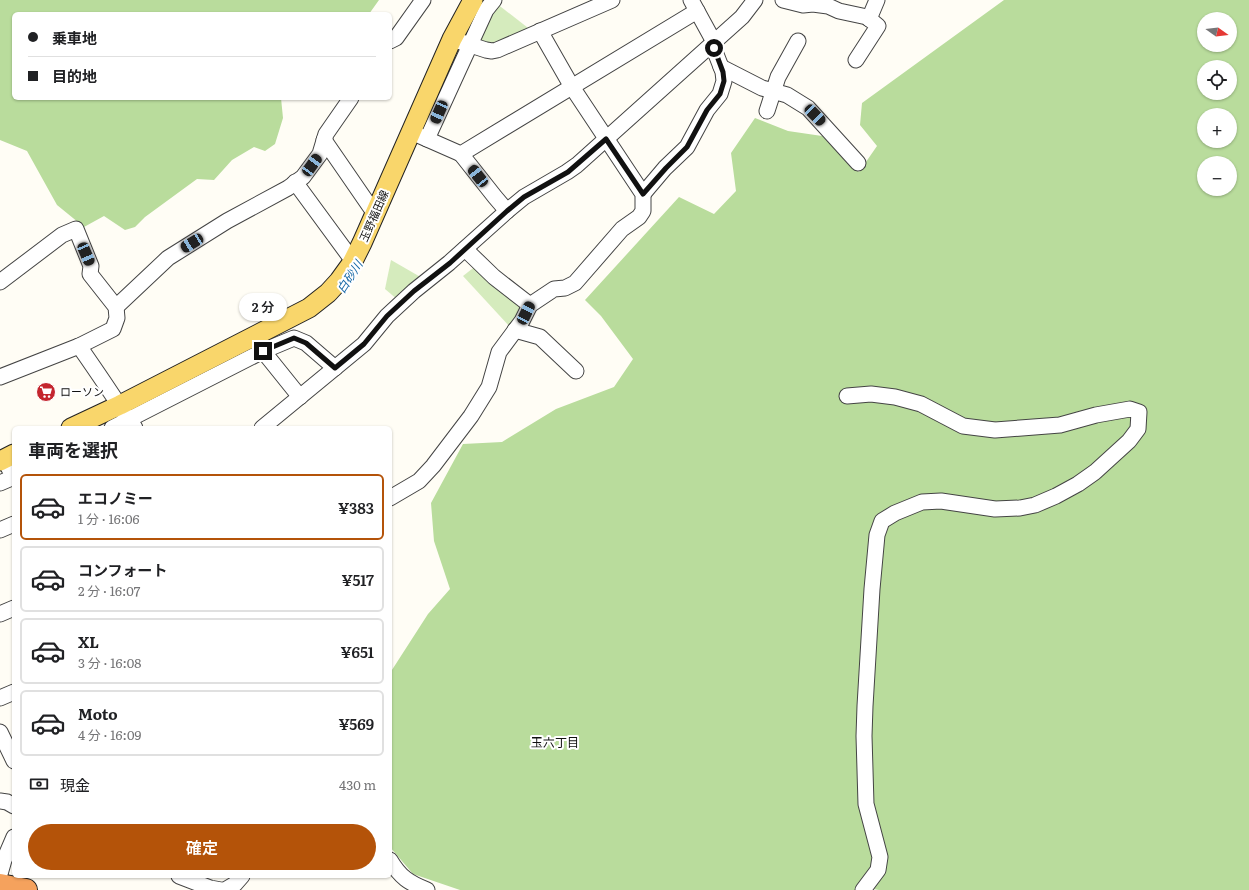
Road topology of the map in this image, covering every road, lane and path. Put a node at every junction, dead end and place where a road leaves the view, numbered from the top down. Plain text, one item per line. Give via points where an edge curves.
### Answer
1 (423, 0) edge
2 (473, 0) edge
3 (494, 0) edge
4 (612, 0) edge
5 (755, 0) edge
6 (783, 0) edge
7 (877, 0) edge
8 (694, 5) edge
9 (842, 6) edge
10 (869, 19) junction
11 (540, 31) junction
12 (392, 40) edge
13 (798, 41) dead end
14 (461, 42) junction
15 (714, 42) junction
16 (856, 60) dead end
17 (721, 67) junction
18 (572, 87) junction
19 (773, 90) junction
20 (350, 100) edge
21 (766, 111) dead end
22 (419, 136) junction
23 (606, 139) junction
24 (324, 140) junction
25 (461, 154) junction
26 (858, 163) dead end
27 (295, 182) junction
28 (643, 194) junction
29 (507, 211) junction
30 (375, 214) junction
31 (465, 249) junction
32 (353, 261) junction
33 (0, 282) edge
34 (530, 305) junction
35 (116, 306) junction
36 (515, 330) junction
37 (259, 343) junction
38 (79, 346) junction
39 (335, 368) junction
40 (576, 371) dead end
41 (0, 377) edge
42 (847, 396) dead end
43 (300, 397) junction
44 (126, 416) edge
45 (80, 426) edge
46 (114, 426) edge
47 (264, 426) edge
48 (10, 468) edge
49 (0, 483) edge
50 (392, 497) edge
51 (12, 525) edge
52 (0, 530) edge
53 (12, 609) edge
54 (0, 614) edge
55 (12, 693) edge
56 (0, 698) edge
57 (0, 732) edge
58 (12, 757) edge
59 (12, 842) edge
60 (392, 863) edge
61 (0, 874) edge
62 (184, 878) edge
63 (240, 878) edge
64 (0, 885) edge
65 (26, 890) edge
66 (221, 890) edge
67 (225, 890) edge
68 (427, 890) edge
69 (863, 890) edge

1 - 12 street
2 - 14 main road, 玉野福田線
3 - 14 street
4 - 11 street
5 - 15 street via 742,17
6 - 9 street via 803,5
7 - 10 street
8 - 15 street
8 - 18 street
9 - 10 street
10 - 16 street via 878,26
11 - 14 street via 492,51
11 - 18 street
13 - 19 street
14 - 22 main road, 玉野福田線
15 - 17 street
15 - 23 street
17 - 19 street via 762,88
17 - 28 street via 724,81 720,94 707,110 687,147
18 - 23 street
18 - 25 street
19 - 21 street
19 - 26 street via 808,108
20 - 24 street
22 - 25 street
22 - 30 main road, 玉野福田線
23 - 28 street
23 - 29 street via 568,172 524,197
24 - 27 street via 320,154 304,176
24 - 30 street
25 - 29 street
27 - 32 street
27 - 35 street via 168,258
28 - 34 street via 643,211 639,217 622,229 575,284 554,289
29 - 31 street
30 - 32 main road, 玉野福田線
31 - 34 street via 494,278
31 - 39 street via 414,291 387,316 364,344
32 - 37 main road, 玉野福田線 via 328,293
33 - 35 street via 62,235 76,229 91,266 90,274
34 - 36 street
35 - 38 street via 117,318 113,329
36 - 40 street via 540,337
36 - 50 street via 499,352 489,387 471,416 419,481
37 - 39 street via 294,338 306,343
37 - 43 street
37 - 44 main road, 玉野福田線
38 - 41 street
38 - 44 street
39 - 43 street
42 - 69 street via 871,394 894,397 921,404 963,426 995,430 1060,425 1130,409 1139,412 1138,428 1129,441 1095,472 1078,484 1035,505 995,509 941,501 922,502 894,513 882,521 877,535 871,596 864,736 866,804 880,857 878,870
43 - 47 street
44 - 45 main road, 玉野福田線
44 - 46 street
48 - 49 street
51 - 52 street
53 - 54 street
55 - 56 street
57 - 58 street
59 - 61 street
60 - 68 street via 402,877
62 - 66 street
63 - 67 street
64 - 65 highway

